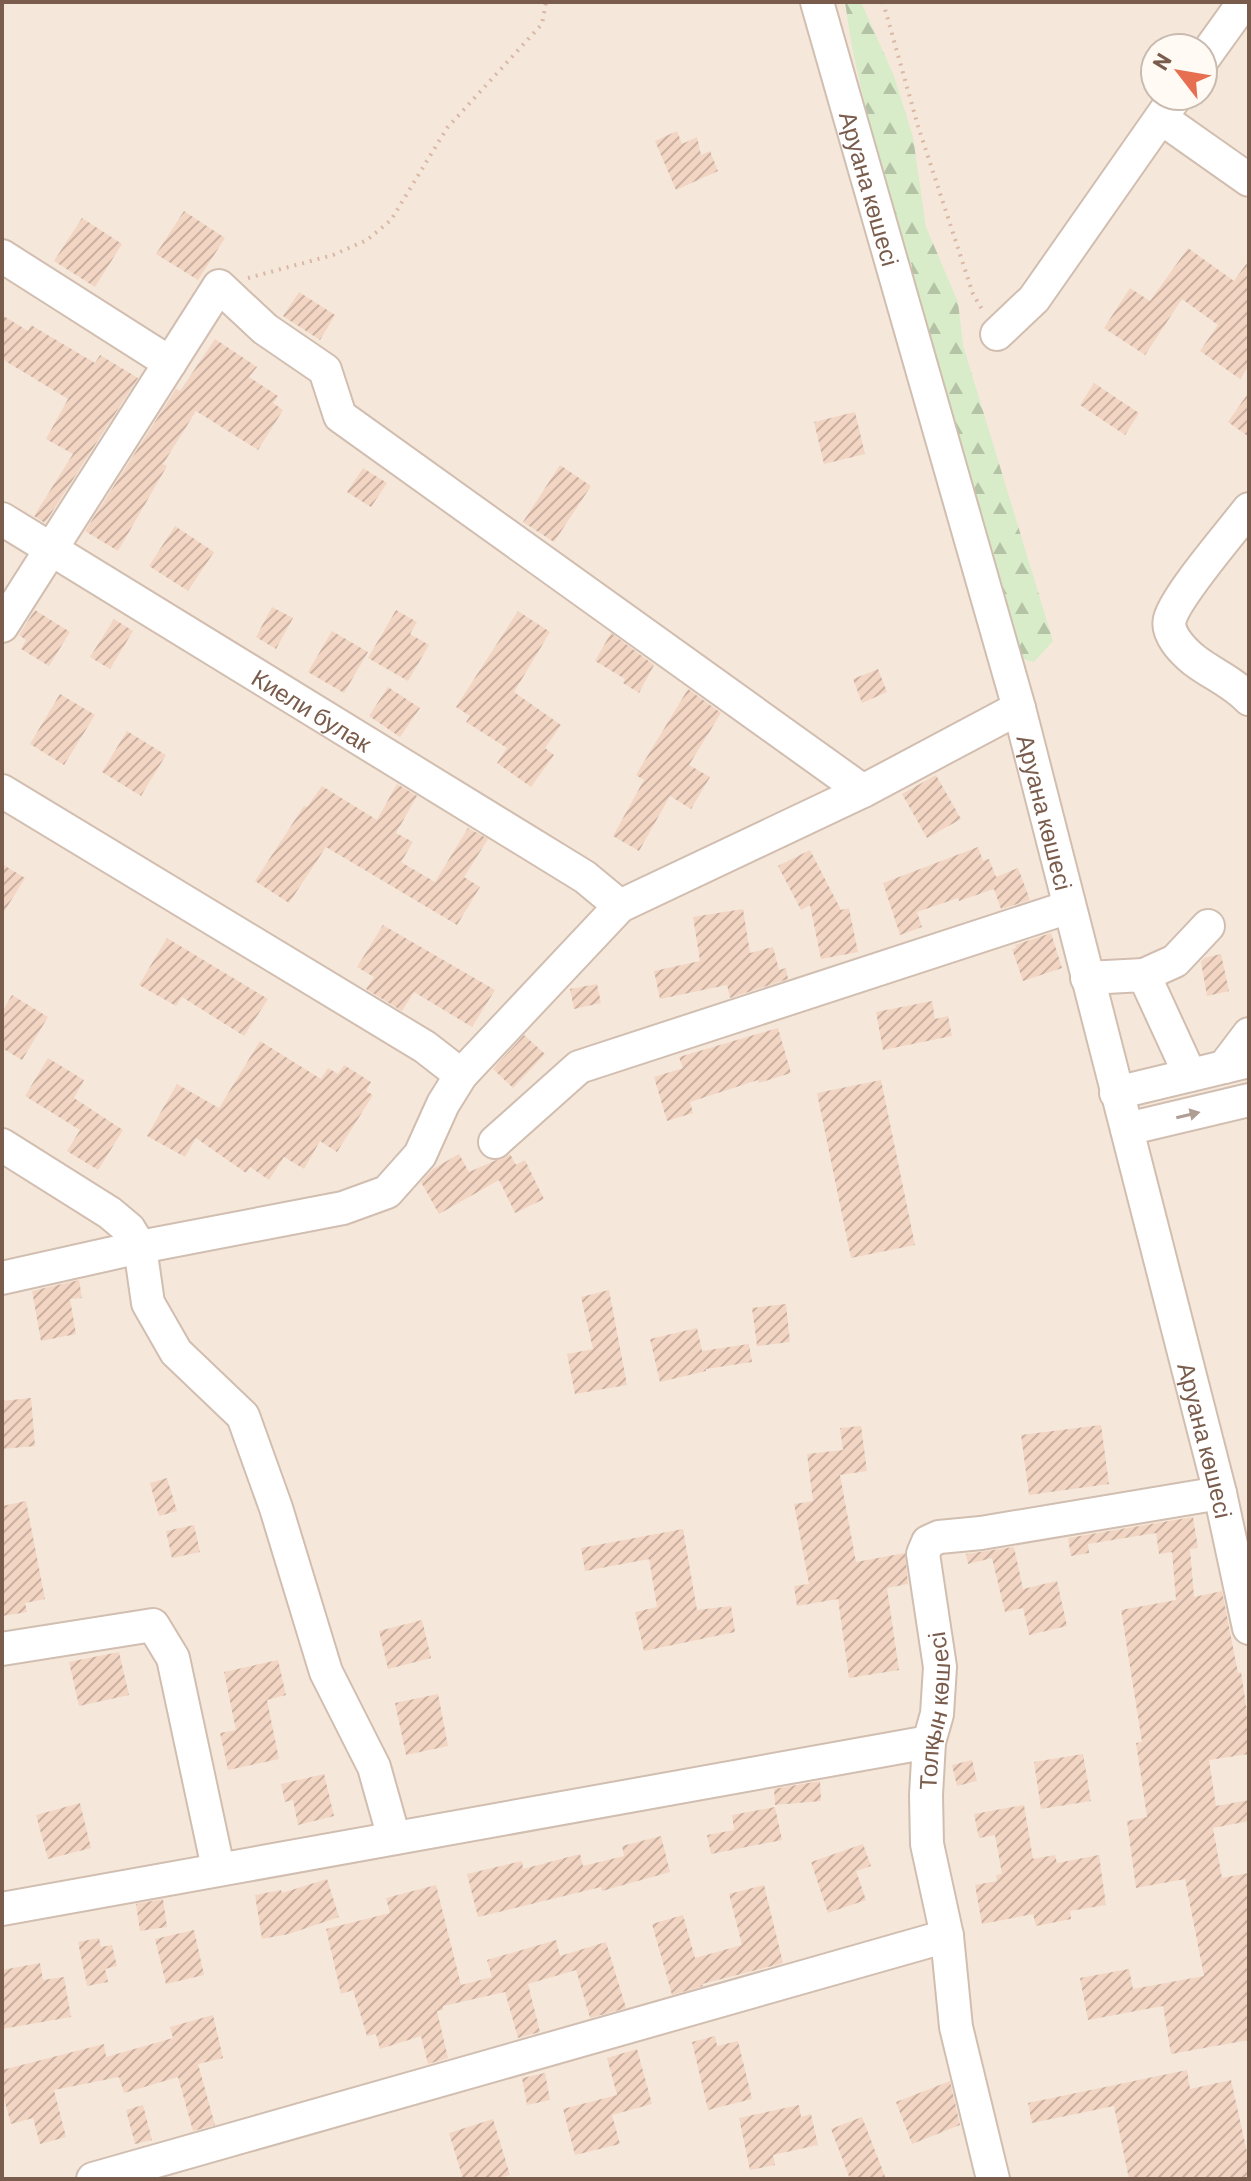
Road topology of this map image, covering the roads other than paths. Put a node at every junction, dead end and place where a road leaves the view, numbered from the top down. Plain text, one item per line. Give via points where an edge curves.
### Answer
1 (817, 2) edge
2 (1244, 2) edge
3 (1219, 37) edge
4 (1165, 112) edge
5 (1174, 112) edge
6 (1249, 180) edge
7 (2, 256) edge
8 (997, 334) road end
9 (170, 363) junction
10 (1249, 509) edge
11 (2, 519) edge
12 (50, 549) junction
13 (2, 626) edge
14 (1249, 699) edge
15 (1019, 708) junction
16 (2, 791) edge
17 (863, 791) junction
18 (620, 906) junction
19 (1069, 907) junction
20 (1208, 926) dead end
21 (1144, 975) junction
22 (1087, 978) junction
23 (1249, 1034) edge
24 (1237, 1064) edge
25 (461, 1075) junction
26 (1190, 1075) junction
27 (1116, 1093) junction
28 (1249, 1100) edge
29 (1127, 1129) junction
30 (495, 1142) dead end
31 (2, 1145) edge
32 (140, 1247) junction
33 (2, 1278) edge
34 (1220, 1493) junction
35 (1249, 1628) edge
36 (2, 1649) edge
37 (929, 1742) junction
38 (394, 1838) junction
39 (218, 1868) junction
40 (2, 1909) edge
41 (947, 1936) junction
42 (985, 2177) edge
43 (93, 2179) edge

1 - 15 street, Аруана көшесі
2 - 3 street
4 - 8 street via 1034,299
5 - 6 street
7 - 9 street
9 - 12 street
9 - 17 street via 219,286 265,329 325,370 340,416
10 - 14 street via 1169,620 1172,636 1193,659 1238,686
11 - 12 street, Киели булак
12 - 13 street
12 - 18 street, Киели булак via 585,877
15 - 17 street
15 - 19 street, Аруана көшесі
16 - 25 street via 425,1047
17 - 18 street
18 - 25 street
19 - 22 street, Аруана көшесі
19 - 30 street via 579,1067
20 - 21 street via 1175,961
21 - 22 street
21 - 26 street
22 - 27 street, Аруана көшесі
23 - 24 street
24 - 26 street
25 - 32 street via 420,1155 387,1192 343,1208
26 - 27 street
27 - 29 street, Аруана көшесі
29 -> 28 street
29 - 34 street, Аруана көшесі
31 - 32 street via 110,1213
32 - 33 street
32 - 38 street via 148,1303 176,1352 243,1416 326,1672 374,1767
34 - 35 street, Аруана көшесі
34 - 37 street, Толқын көшесі via 928,1542 923,1554 940,1667
36 - 39 street via 153,1625 173,1658
37 - 38 street
37 - 41 street, Толқын көшесі via 927,1844
38 - 39 street
39 - 40 street
41 - 42 street, Толқын көшесі via 956,2027
41 - 43 street

